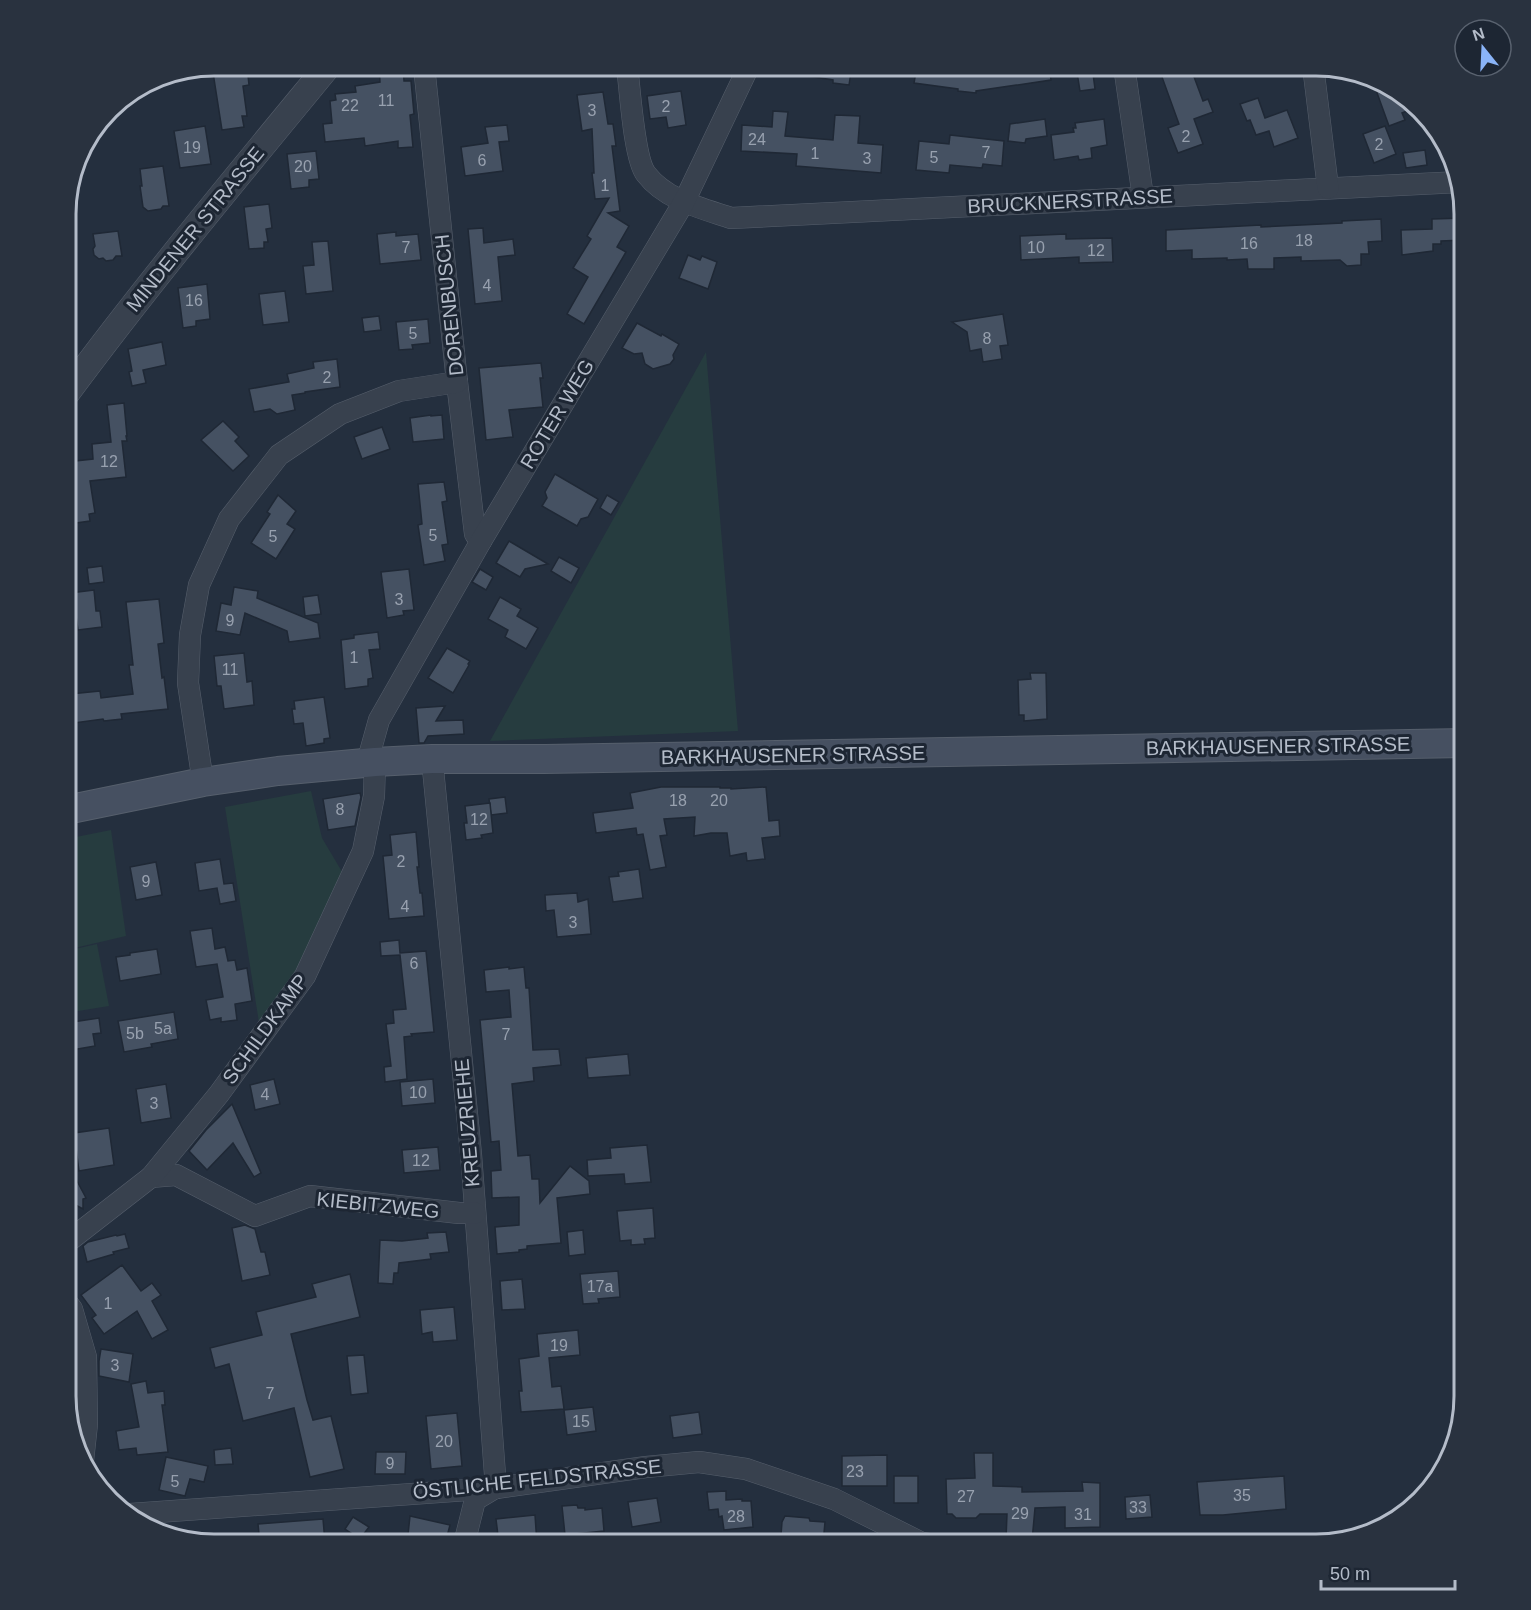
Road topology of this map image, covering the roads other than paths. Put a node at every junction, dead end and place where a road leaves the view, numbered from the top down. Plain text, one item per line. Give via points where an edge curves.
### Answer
1 (317, 77) edge
2 (425, 77) edge
3 (628, 77) edge
4 (744, 77) edge
5 (1126, 77) edge
6 (1314, 77) edge
7 (1451, 182) edge
8 (1329, 188) junction
9 (1143, 197) junction
10 (684, 202) junction
11 (77, 380) edge
12 (456, 382) junction
13 (481, 542) junction
14 (1454, 743) edge
15 (432, 759) junction
16 (371, 762) junction
17 (203, 782) junction
18 (76, 808) edge
19 (151, 1177) junction
20 (475, 1213) junction
21 (76, 1235) edge
22 (76, 1323) edge
23 (85, 1442) edge
24 (496, 1488) junction
25 (143, 1513) edge
26 (466, 1534) edge
27 (904, 1534) edge

1 - 11 street, MINDENER STRASSE
2 - 12 street, DORENBUSCH
3 - 10 street, BRUCKNERSTRASSE via 637,150 644,173
4 - 10 street, ROTER WEG
5 - 9 street
6 - 8 street
7 - 8 street, BRUCKNERSTRASSE
8 - 9 street, BRUCKNERSTRASSE
9 - 10 street, BRUCKNERSTRASSE via 731,218
10 - 13 street, ROTER WEG
12 - 13 street, DORENBUSCH via 475,534
12 - 17 street via 399,391 340,414 279,455 229,519 199,585 189,636 188,683
13 - 16 street, ROTER WEG via 379,720
14 - 15 main road, BARKHAUSENER STRASSE
15 - 16 main road, BARKHAUSENER STRASSE
15 - 20 street, KREUZRIEHE
16 - 17 main road, BARKHAUSENER STRASSE
16 - 19 street, SCHILDKAMP via 374,796 363,851 305,976 219,1094
17 - 18 main road, BARKHAUSENER STRASSE
19 - 20 street, KIEBITZWEG via 176,1175 255,1216 310,1196
19 - 21 street, SCHILDKAMP
20 - 24 street, KREUZRIEHE
22 - 23 street via 86,1357
24 - 25 street, ÖSTLICHE FELDSTRASSE
24 - 26 street via 475,1500
24 - 27 street, ÖSTLICHE FELDSTRASSE via 699,1462 746,1469 834,1500

